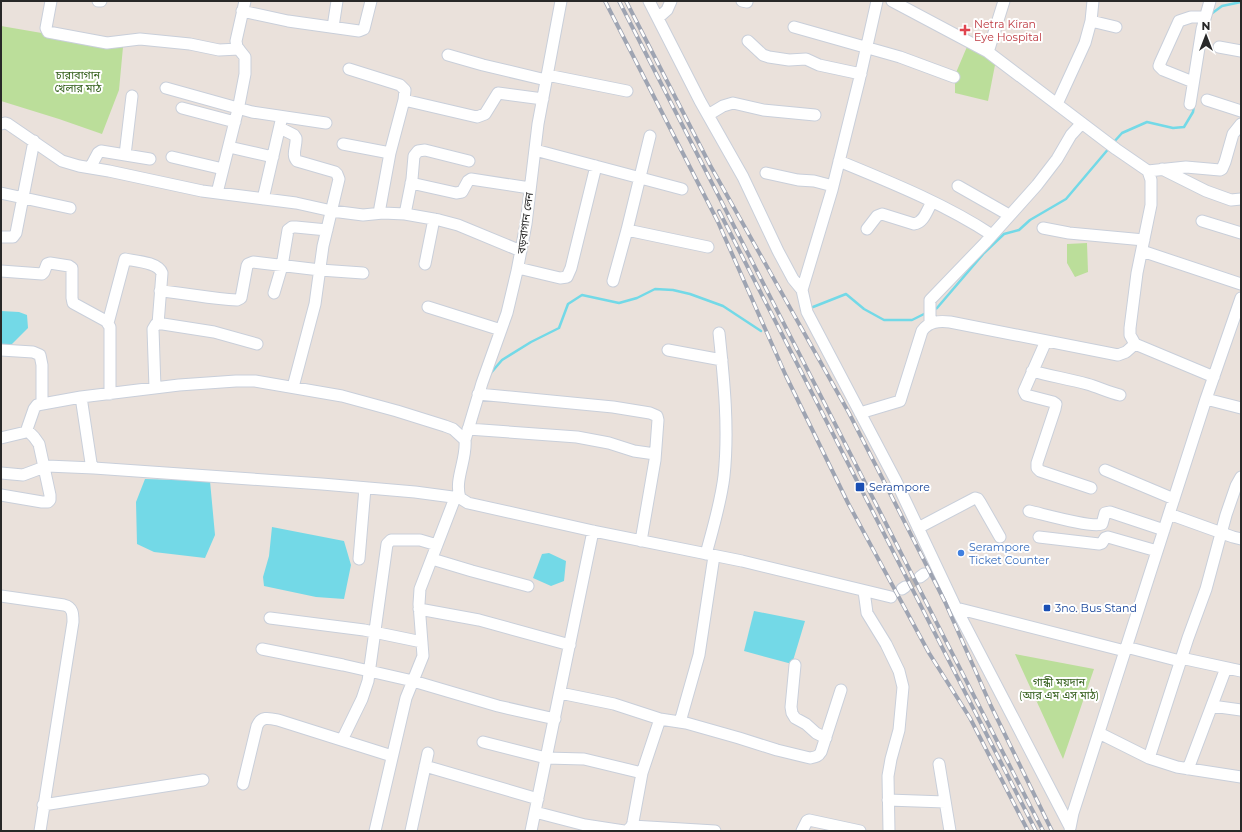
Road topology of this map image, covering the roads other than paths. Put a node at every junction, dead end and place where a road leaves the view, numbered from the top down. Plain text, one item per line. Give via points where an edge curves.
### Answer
1 (51, 1) edge
2 (337, 1) edge
3 (371, 1) edge
4 (649, 1) edge
5 (671, 1) edge
6 (877, 1) edge
7 (892, 1) edge
8 (1004, 1) edge
9 (1093, 1) edge
10 (1210, 1) edge
11 (557, 2) edge
12 (243, 6) edge
13 (1205, 17) junction
14 (658, 18) junction
15 (1091, 21) junction
16 (1116, 26) dead end
17 (333, 27) junction
18 (794, 27) dead end
19 (748, 41) dead end
20 (1219, 47) dead end
21 (867, 48) junction
22 (239, 50) junction
23 (988, 52) junction
24 (1241, 52) edge
25 (448, 55) dead end
26 (349, 69) dead end
27 (861, 74) junction
28 (954, 77) dead end
29 (546, 78) junction
30 (1194, 82) junction
31 (166, 88) dead end
32 (627, 92) dead end
33 (132, 96) dead end
34 (543, 99) junction
35 (404, 100) junction
36 (1207, 100) dead end
37 (1057, 104) junction
38 (1190, 104) dead end
39 (182, 108) dead end
40 (239, 108) junction
41 (1241, 111) edge
42 (708, 115) junction
43 (815, 115) dead end
44 (282, 116) junction
45 (235, 122) junction
46 (1082, 123) junction
47 (1, 124) edge
48 (326, 124) dead end
49 (1241, 124) edge
50 (280, 128) junction
51 (650, 136) dead end
52 (34, 141) junction
53 (343, 144) dead end
54 (228, 147) junction
55 (535, 150) junction
56 (390, 153) junction
57 (125, 155) junction
58 (172, 157) dead end
59 (273, 157) junction
60 (150, 159) dead end
61 (470, 161) dead end
62 (839, 161) junction
63 (596, 166) junction
64 (90, 168) junction
65 (223, 169) junction
66 (1161, 169) junction
67 (1148, 171) junction
68 (766, 172) dead end
69 (640, 178) junction
70 (411, 183) junction
71 (833, 186) junction
72 (958, 186) dead end
73 (530, 188) junction
74 (682, 188) dead end
75 (217, 193) junction
76 (1, 194) edge
77 (24, 198) junction
78 (263, 199) junction
79 (1241, 199) edge
80 (932, 202) junction
81 (70, 208) dead end
82 (332, 211) junction
83 (379, 213) junction
84 (405, 214) junction
85 (1009, 215) junction
86 (434, 219) junction
87 (1202, 221) dead end
88 (1043, 228) dead end
89 (867, 229) dead end
90 (327, 230) junction
91 (627, 230) junction
92 (1241, 234) edge
93 (992, 235) junction
94 (1, 237) edge
95 (1143, 246) junction
96 (708, 247) dead end
97 (521, 251) junction
98 (424, 264) dead end
99 (282, 266) junction
100 (518, 268) junction
101 (320, 270) junction
102 (1, 271) edge
103 (363, 273) dead end
104 (613, 281) dead end
105 (1241, 284) edge
106 (802, 290) junction
107 (160, 291) junction
108 (274, 293) dead end
109 (1241, 298) edge
110 (428, 307) dead end
111 (108, 323) junction
112 (158, 324) junction
113 (930, 324) junction
114 (501, 330) junction
115 (719, 333) dead end
116 (1046, 341) junction
117 (257, 344) dead end
118 (1135, 344) junction
119 (1, 350) edge
120 (668, 350) dead end
121 (722, 360) junction
122 (1032, 371) junction
123 (1214, 377) junction
124 (293, 387) junction
125 (155, 388) junction
126 (110, 394) junction
127 (478, 394) junction
128 (1120, 395) dead end
129 (81, 397) junction
130 (1206, 399) junction
131 (42, 404) junction
132 (1241, 408) edge
133 (860, 413) junction
134 (468, 429) junction
135 (27, 430) junction
136 (1, 438) edge
137 (465, 440) junction
138 (655, 454) junction
139 (43, 467) junction
140 (94, 468) junction
141 (1105, 470) dead end
142 (1, 473) edge
143 (1241, 477) edge
144 (365, 488) junction
145 (1091, 488) dead end
146 (1, 496) edge
147 (457, 498) junction
148 (1174, 499) junction
149 (1029, 511) dead end
150 (1169, 514) junction
151 (918, 528) junction
152 (1164, 530) junction
153 (593, 531) junction
154 (1221, 532) junction
155 (1000, 537) dead end
156 (1040, 537) dead end
157 (1241, 539) edge
158 (641, 541) junction
159 (437, 545) junction
160 (1157, 551) junction
161 (710, 555) junction
162 (359, 559) dead end
163 (432, 559) junction
164 (528, 586) dead end
165 (864, 591) junction
166 (1, 596) edge
167 (891, 597) dead end
168 (419, 608) junction
169 (956, 608) junction
170 (270, 618) dead end
171 (374, 632) junction
172 (422, 642) junction
173 (570, 645) junction
174 (262, 648) dead end
175 (1126, 649) junction
176 (1181, 660) junction
177 (795, 665) dead end
178 (1226, 668) junction
179 (370, 671) junction
180 (1241, 671) edge
181 (413, 681) junction
182 (841, 690) dead end
183 (560, 693) junction
184 (1212, 706) junction
185 (1241, 710) edge
186 (555, 719) junction
187 (660, 719) junction
188 (680, 722) junction
189 (1099, 733) junction
190 (826, 738) junction
191 (342, 740) junction
192 (483, 742) dead end
193 (428, 752) dead end
194 (392, 756) junction
195 (546, 758) junction
196 (1149, 758) junction
197 (939, 764) dead end
198 (425, 766) junction
199 (1188, 769) junction
200 (642, 773) junction
201 (1241, 777) edge
202 (203, 780) dead end
203 (243, 784) dead end
204 (538, 799) junction
205 (888, 800) junction
206 (945, 802) junction
207 (43, 805) junction
208 (535, 812) junction
209 (627, 829) edge
210 (834, 829) edge
211 (1071, 829) edge
212 (40, 831) edge
213 (375, 831) edge
214 (411, 831) edge
215 (531, 831) edge
216 (715, 831) edge
217 (802, 831) edge
218 (860, 831) edge
219 (889, 831) edge
220 (950, 831) edge

1 - 22 street via 46,28 48,32 107,42 140,39 219,50
2 - 17 street
3 - 17 street via 364,29 359,31
4 - 14 street
5 - 14 street via 667,10
6 - 21 street
7 - 23 street
8 - 23 street
9 - 15 street
10 - 13 street
11 - 29 street, বড়বাগান লেন
12 - 17 street via 288,21
12 - 22 street via 236,37
13 - 30 street
13 - 30 street via 1178,20 1160,63 1163,70
14 - 42 street
15 - 16 street
15 - 37 street via 1085,43
18 - 21 street
19 - 27 street via 763,55 769,57 806,59 819,65
20 - 24 street
21 - 27 street
21 - 28 street
22 - 40 street via 246,61
23 - 37 street
25 - 29 street
26 - 35 street via 400,85 404,90
27 - 62 street
29 - 32 street
29 - 34 street, বড়বাগান লেন
30 - 38 street
31 - 40 street
33 - 57 street
34 - 35 street via 498,92 485,114 478,117
34 - 55 street, বড়বাগান লেন
35 - 56 street
36 - 41 street
37 - 46 street
39 - 45 street
40 - 44 street
40 - 45 street
42 - 43 street via 733,103 763,110
42 - 106 street via 742,177 781,258
44 - 48 street
44 - 50 street
45 - 54 street
46 - 67 street
46 - 85 street via 1037,185
47 - 52 street via 8,124
49 - 66 street via 1233,134 1222,169
50 - 59 street
50 - 82 street via 296,138 294,155 297,161 337,174 339,179
51 - 69 street
52 - 64 street via 62,161
52 - 77 street
53 - 56 street
54 - 59 street
54 - 65 street
55 - 63 street
55 - 73 street, বড়বাগান লেন
56 - 83 street
57 - 60 street
57 - 64 street via 99,152
58 - 65 street
59 - 78 street
61 - 70 street via 421,150 414,156
62 - 71 street
62 - 80 street
63 - 69 street
63 - 100 street via 567,277 560,278
64 - 75 street
65 - 75 street
66 - 67 street
66 - 79 street via 1213,194 1231,200
67 - 95 street via 1152,198
68 - 71 street
69 - 74 street
69 - 91 street
70 - 73 street via 456,193 462,192 471,180
70 - 84 street
71 - 106 street
72 - 85 street
73 - 97 street, বড়বাগান লেন
75 - 78 street
76 - 77 street
77 - 81 street
77 - 94 street via 15,236
78 - 82 street
80 - 89 street via 918,224 882,214 877,216
80 - 93 street
82 - 83 street via 363,215
82 - 90 street
83 - 84 street
84 - 86 street
85 - 93 street
86 - 97 street via 458,225
86 - 98 street
87 - 92 street
88 - 95 street
90 - 99 street via 290,228 287,232
90 - 101 street
91 - 96 street
91 - 104 street
93 - 113 street via 930,300
95 - 105 street
95 - 118 street via 1130,328
97 - 100 street, বড়বাগান লেন
99 - 101 street
99 - 107 street via 253,262 248,264 241,298 237,300
99 - 108 street
100 - 114 street, বড়বাগান লেন
101 - 103 street
101 - 124 street via 315,304
102 - 111 street via 42,274 47,264 71,266 73,303
106 - 133 street via 808,312
107 - 111 street via 162,273 158,267 125,259
107 - 112 street
109 - 123 street
110 - 114 street
111 - 126 street via 111,331
112 - 117 street via 214,332
112 - 125 street via 154,325 153,329
113 - 116 street via 939,321 950,322
113 - 133 street via 922,331 900,401
114 - 127 street, বড়বাগান লেন
115 - 121 street
116 - 118 street via 1118,355
116 - 122 street
118 - 123 street
119 - 131 street via 33,352 40,355
120 - 121 street
121 - 161 street via 726,425 725,466
122 - 128 street via 1088,384
122 - 145 street via 1024,393 1056,404 1037,468
123 - 130 street
124 - 125 street via 245,380
124 - 137 street via 342,396 445,426 453,429
125 - 126 street
126 - 129 street
127 - 134 street, বড়বাগান লেন
127 - 138 street via 613,407 655,414 658,420
129 - 131 street
129 - 140 street via 91,463
130 - 132 street
130 - 148 street
131 - 135 street via 34,407
133 - 151 street
134 - 137 street, বড়বাগান লেন
134 - 138 street via 594,439 634,451
135 - 136 street via 22,434
135 - 139 street via 39,444
137 - 147 street, বড়বাগান লেন via 466,450
138 - 158 street
139 - 140 street
139 - 142 street via 23,475
139 - 146 street via 50,495 48,502
140 - 144 street
141 - 148 street
143 - 154 street
144 - 147 street
144 - 162 street
147 - 153 street
147 - 159 street
148 - 150 street
149 - 152 street via 1098,525 1102,524 1105,513 1110,512
150 - 152 street
150 - 154 street
151 - 155 street via 975,498 980,502
151 - 169 street
152 - 160 street
153 - 158 street
153 - 173 street
154 - 157 street
154 - 176 street via 1206,589
156 - 160 street via 1099,544 1108,536
158 - 161 street
159 - 163 street
159 - 171 street via 420,540 389,541
160 - 175 street
161 - 165 street
161 - 188 street via 699,655
163 - 164 street
163 - 168 street via 420,590
165 - 167 street
165 - 205 street via 867,613 886,644 899,671 903,687 899,730 889,771
166 - 207 street via 64,605 70,608 73,614
168 - 172 street
168 - 173 street via 479,620
169 - 175 street
169 - 211 street
170 - 171 street
171 - 172 street
171 - 179 street
172 - 181 street via 422,659
173 - 183 street
174 - 179 street
175 - 176 street
175 - 189 street
176 - 178 street
176 - 196 street
177 - 190 street via 792,713 795,718
178 - 180 street
178 - 184 street
179 - 181 street
179 - 191 street via 365,690
181 - 186 street via 498,706
181 - 194 street via 406,698
182 - 190 street
183 - 186 street
183 - 187 street via 614,704
184 - 185 street
184 - 199 street
186 - 195 street
187 - 188 street
187 - 200 street
188 - 190 street via 810,758 818,756
189 - 196 street
189 - 211 street via 1073,813
191 - 194 street
191 - 203 street via 278,720 261,719
192 - 195 street
193 - 198 street
194 - 213 street
195 - 200 street via 584,760
195 - 204 street
196 - 199 street
197 - 206 street
198 - 204 street
198 - 214 street
199 - 201 street
200 - 209 street
202 - 207 street
204 - 208 street
205 - 206 street
205 - 219 street
206 - 220 street
207 - 212 street
208 - 209 street via 585,825
208 - 215 street
209 - 216 street
210 - 217 street via 809,820
210 - 218 street

